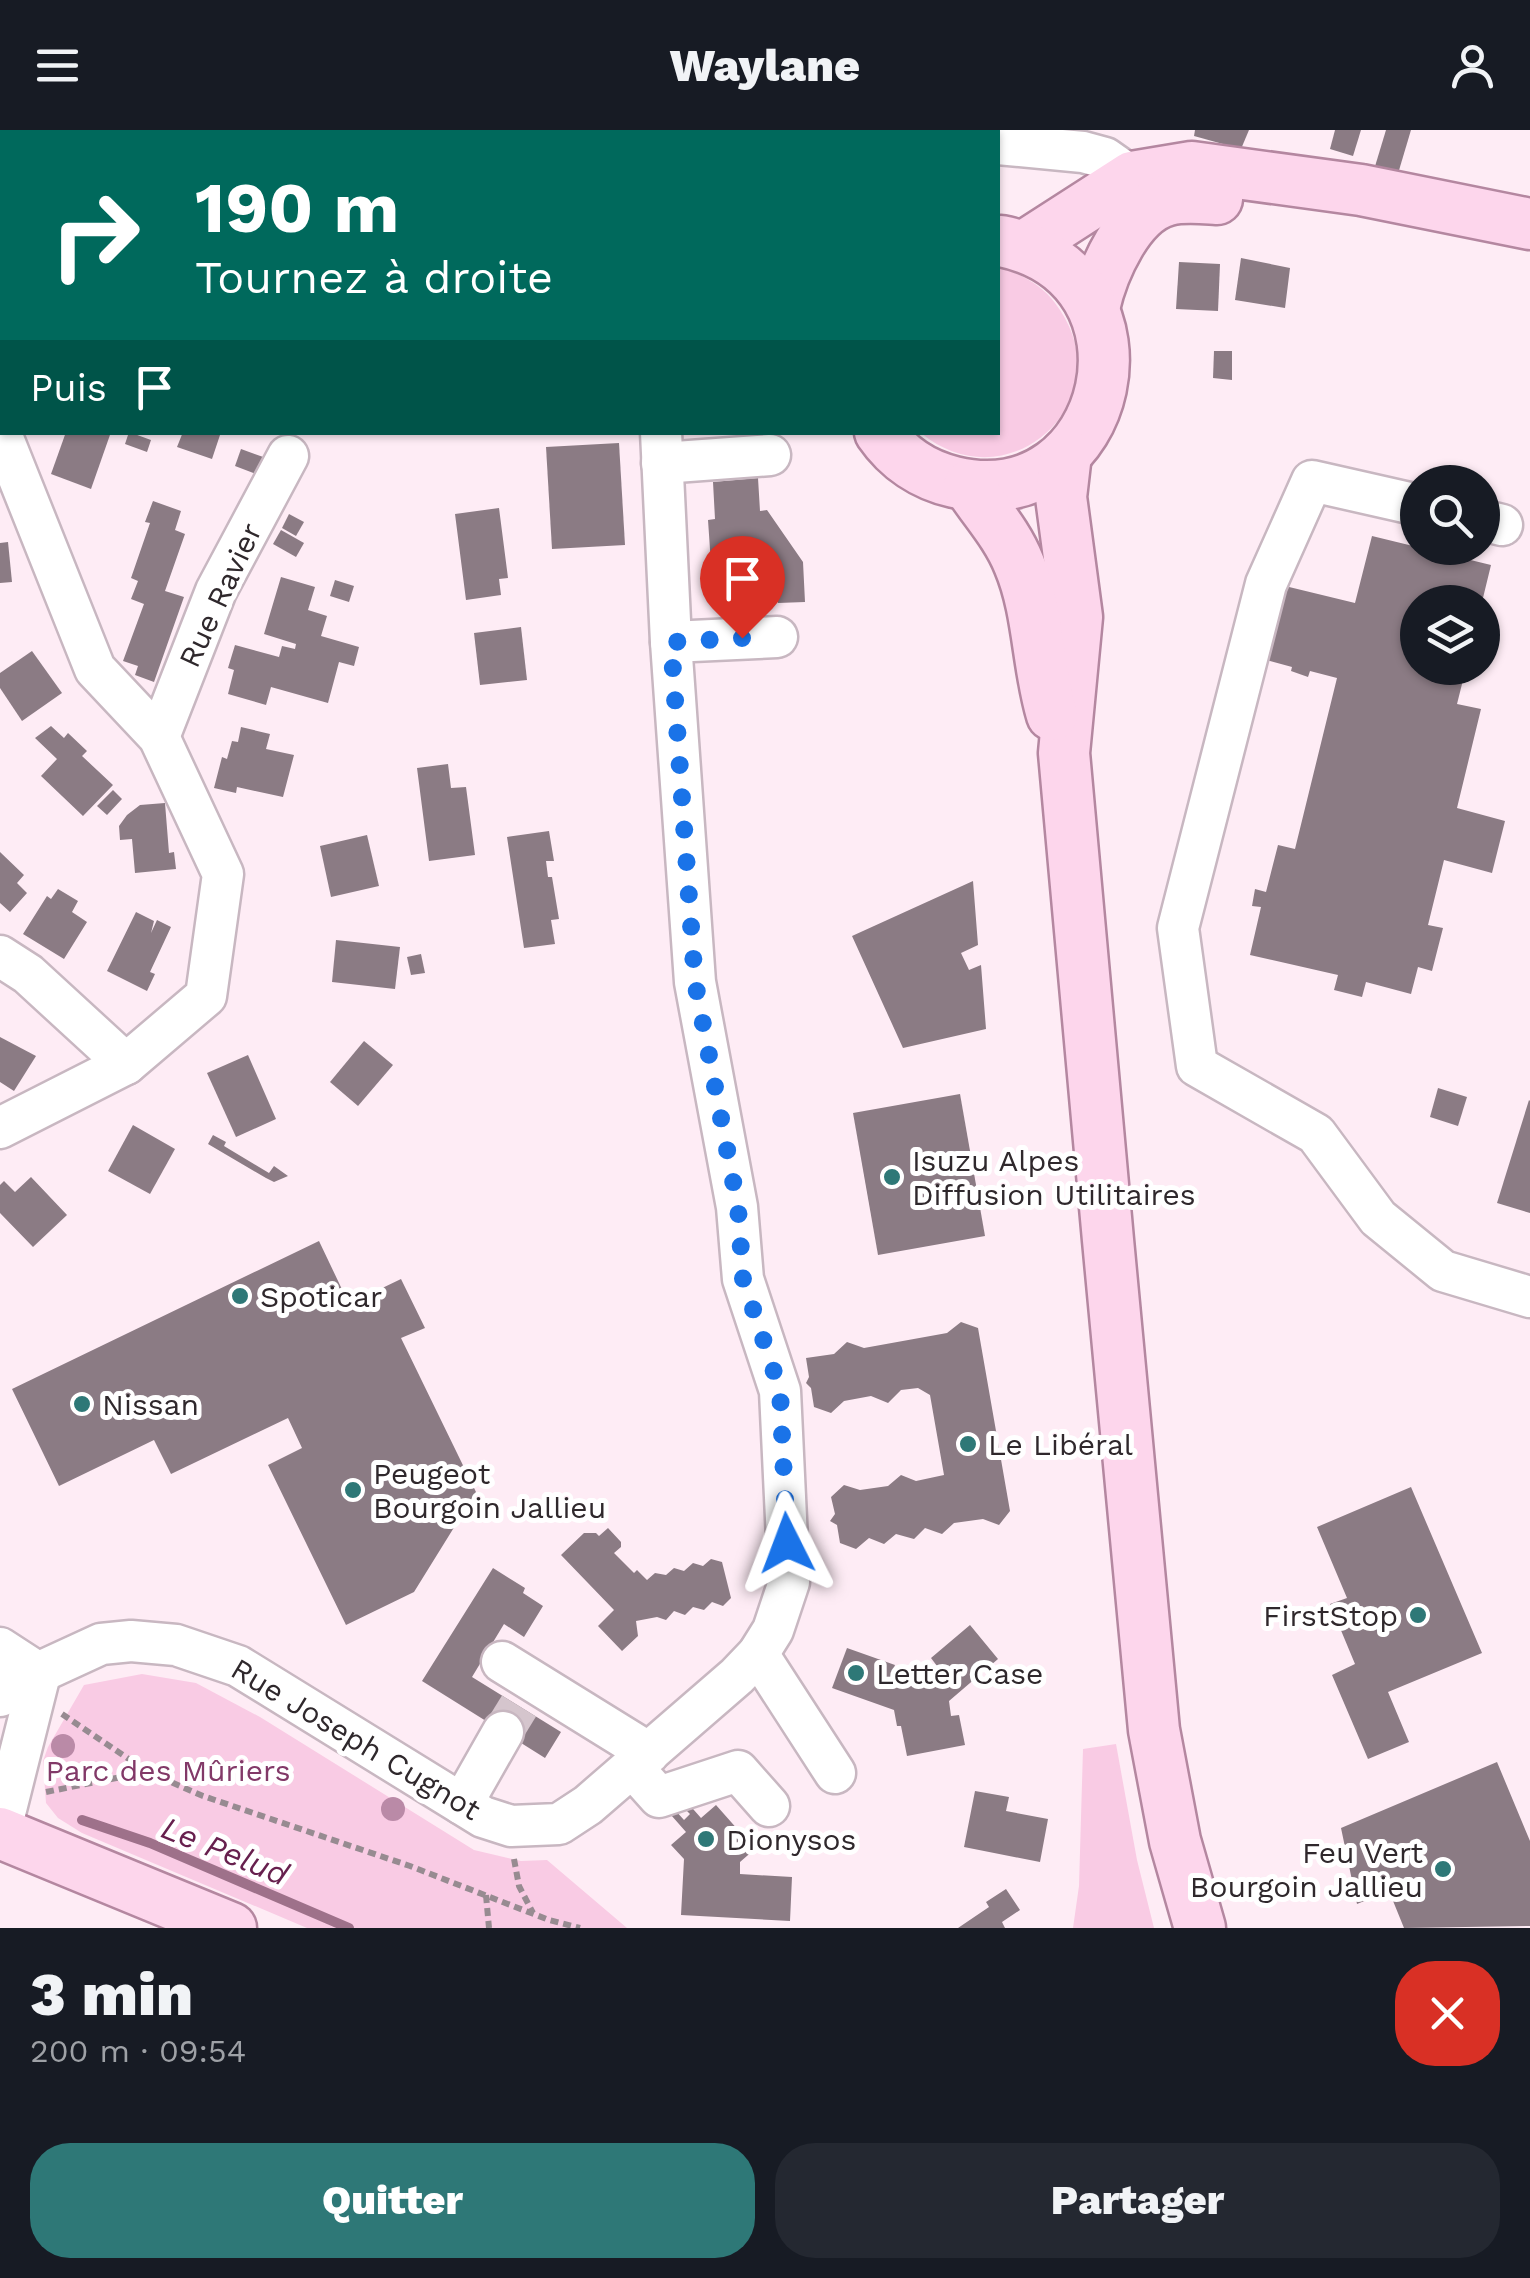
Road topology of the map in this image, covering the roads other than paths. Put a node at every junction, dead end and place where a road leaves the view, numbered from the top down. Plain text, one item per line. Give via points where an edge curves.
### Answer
1 (1000, 144) edge
2 (1058, 150) junction
3 (1132, 177) junction
4 (1085, 208) junction
5 (1530, 224) edge
6 (1011, 243) edge
7 (1530, 255) edge
8 (1094, 308) junction
9 (2, 435) edge
10 (883, 435) edge
11 (662, 448) edge
12 (1066, 454) junction
13 (770, 455) dead end
14 (288, 456) dead end
15 (969, 486) junction
16 (1400, 501) edge
17 (777, 637) dead end
18 (671, 642) junction
19 (159, 737) junction
20 (1064, 753) junction
21 (0, 956) edge
22 (126, 1064) junction
23 (0, 1128) edge
24 (1530, 1297) edge
25 (0, 1648) edge
26 (758, 1654) junction
27 (502, 1662) dead end
28 (40, 1674) junction
29 (0, 1696) edge
30 (520, 1707) junction
31 (641, 1760) junction
32 (835, 1773) dead end
33 (462, 1804) junction
34 (769, 1806) dead end
35 (0, 1833) edge
36 (231, 1928) edge
37 (1200, 1928) edge

1 - 2 street
2 - 3 street via 1105,158
2 - 4 street via 1082,178
3 - 4 main road
3 - 5 main road via 1192,167 1228,170
4 - 6 main road
6 - 8 main road via 1053,260
7 - 8 main road via 1280,207 1166,200 1111,256
8 - 12 main road via 1104,338 1104,386 1087,430
9 - 19 street via 95,669
10 - 15 main road via 906,461
11 - 13 street
11 - 18 street, Rue Joseph Cugnot
12 - 15 main road via 1038,474 1004,485
12 - 20 main road via 1061,497 1076,617
14 - 19 street, Rue Ravier via 216,591
15 - 20 main road via 1021,567
16 - 24 street via 1312,480 1266,584 1178,928 1197,1066 1316,1134 1378,1218 1443,1271
17 - 18 street
18 - 26 street, Rue Joseph Cugnot via 695,982 738,1207 743,1279 780,1390 789,1582
19 - 22 street via 222,874 206,996
20 - 37 main road via 1154,1730
21 - 22 street
22 - 23 street
25 - 28 street
26 - 31 street, Rue Joseph Cugnot
26 - 32 street
27 - 30 street
28 - 29 street, Rue Joseph Cugnot
28 - 33 street, Rue Joseph Cugnot via 102,1644 131,1640 206,1653 238,1666
28 - 35 street
30 - 31 street
30 - 33 street
31 - 33 street, Rue Joseph Cugnot via 559,1824 500,1822
31 - 34 street via 659,1797 738,1771
35 - 36 main road

